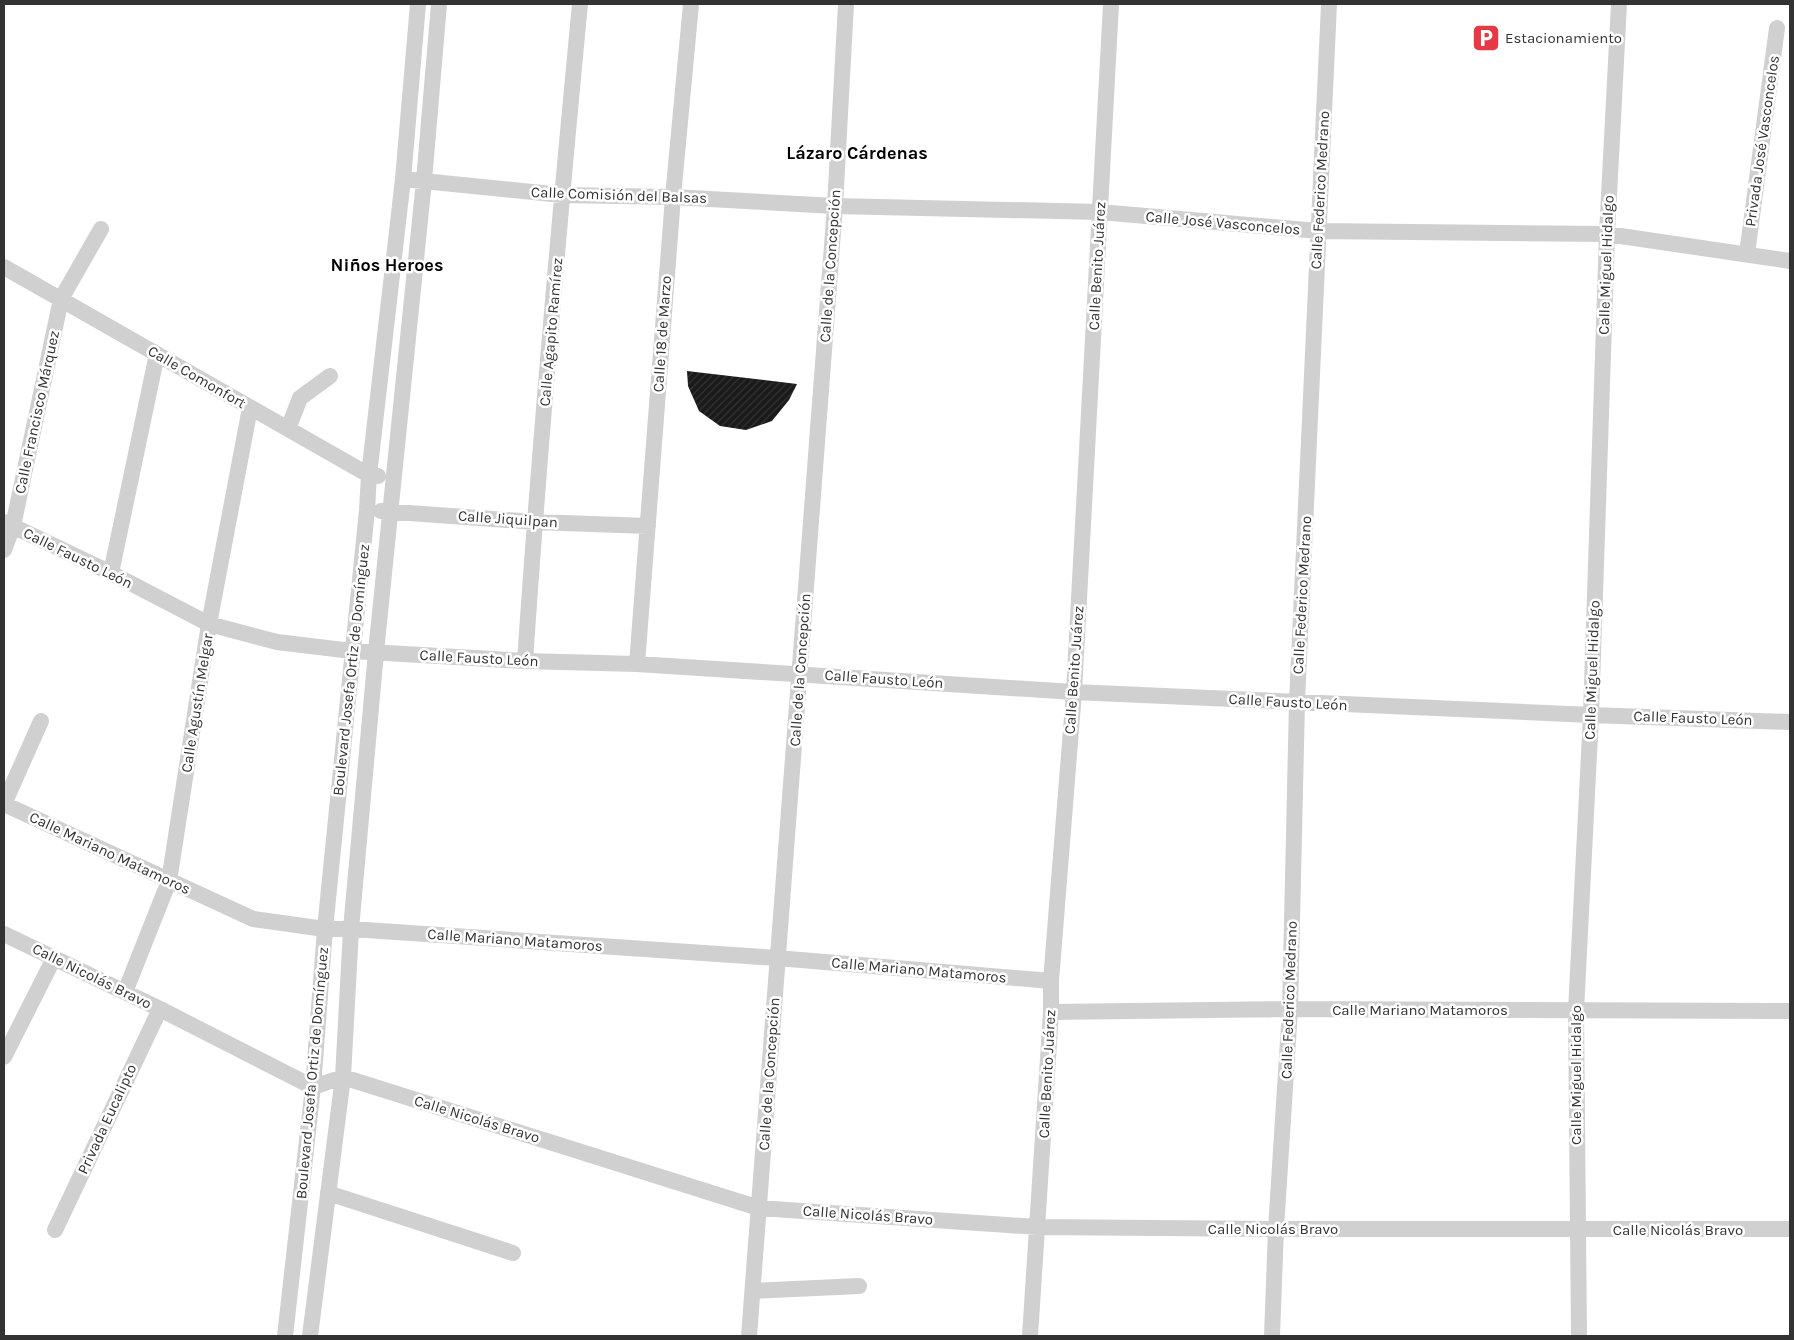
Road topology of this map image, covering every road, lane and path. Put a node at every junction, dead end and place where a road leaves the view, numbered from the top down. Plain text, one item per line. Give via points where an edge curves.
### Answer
1 (418, 4) edge
2 (439, 4) edge
3 (580, 4) edge
4 (691, 4) edge
5 (846, 4) edge
6 (1111, 4) edge
7 (1329, 4) edge
8 (1619, 4) edge
9 (1777, 28) dead end
10 (403, 180) junction
11 (424, 181) junction
12 (562, 195) junction
13 (673, 197) junction
14 (835, 206) junction
15 (1100, 212) junction
16 (101, 229) dead end
17 (1318, 231) junction
18 (1607, 234) junction
19 (1747, 254) junction
20 (1790, 261) edge
21 (4, 267) edge
22 (61, 299) junction
23 (157, 354) junction
24 (330, 376) dead end
25 (250, 408) junction
26 (288, 429) junction
27 (369, 475) junction
28 (393, 477) junction
29 (367, 510) junction
30 (390, 511) junction
31 (535, 522) junction
32 (8, 524) edge
33 (648, 526) junction
34 (4, 550) edge
35 (111, 573) junction
36 (209, 624) junction
37 (352, 651) junction
38 (376, 652) junction
39 (525, 661) junction
40 (637, 664) junction
41 (800, 674) junction
42 (1074, 692) junction
43 (1297, 702) junction
44 (1591, 715) junction
45 (41, 721) dead end
46 (1790, 722) edge
47 (4, 804) edge
48 (168, 881) junction
49 (325, 929) junction
50 (352, 929) junction
51 (4, 934) edge
52 (54, 958) junction
53 (778, 958) junction
54 (1051, 981) junction
55 (125, 992) junction
56 (160, 1009) junction
57 (1290, 1010) junction
58 (1576, 1011) junction
59 (1790, 1011) edge
60 (1051, 1012) junction
61 (4, 1057) edge
62 (343, 1077) junction
63 (313, 1087) junction
64 (328, 1193) junction
65 (759, 1208) junction
66 (1037, 1227) junction
67 (1276, 1229) junction
68 (1790, 1229) edge
69 (55, 1230) dead end
70 (1577, 1230) junction
71 (513, 1252) dead end
72 (859, 1286) dead end
73 (752, 1291) junction
74 (284, 1336) edge
75 (310, 1336) edge
76 (749, 1336) edge
77 (1030, 1336) edge
78 (1272, 1336) edge
79 (1578, 1336) edge

1 - 10 street, Boulevard Josefa Ortiz de Domínguez
2 - 11 street, Boulevard Josefa Ortiz de Domínguez
3 - 12 street, Calle Agapito Ramírez
4 - 13 street, Calle 18 de Marzo
5 - 14 street, Calle de la Concepción
6 - 15 street, Calle Benito Juárez
7 - 17 street, Calle Federico Medrano
8 - 18 street, Calle Miguel Hidalgo
9 - 19 street, Privada José Vasconcelos
10 - 11 street, Calle Comisión del Balsas
10 - 27 street, Boulevard Josefa Ortiz de Domínguez
11 - 12 street, Calle Comisión del Balsas
11 - 28 street, Boulevard Josefa Ortiz de Domínguez
12 - 13 street, Calle Comisión del Balsas
12 - 31 street, Calle Agapito Ramírez
13 - 14 street, Calle Comisión del Balsas
13 - 33 street, Calle 18 de Marzo
14 - 15 street, Calle José Vasconcelos
14 - 41 street, Calle de la Concepción
15 - 17 street, Calle José Vasconcelos
15 - 42 street, Calle Benito Juárez
16 - 22 street, Calle Francisco Márquez
17 - 18 street, Calle José Vasconcelos
17 - 43 street, Calle Federico Medrano
18 - 19 street, Calle José Vasconcelos
18 - 44 street, Calle Miguel Hidalgo
19 - 20 street, Calle José Vasconcelos
21 - 22 street, Calle Comonfort
22 - 23 street, Calle Comonfort
22 - 32 street, Calle Francisco Márquez
23 - 25 street, Calle Comonfort
23 - 35 street
24 - 26 street via 300,398
25 - 26 street, Calle Comonfort
25 - 36 street, Calle Agustín Melgar
26 - 27 street, Calle Comonfort
27 - 28 street, Calle Comonfort
27 - 29 street, Boulevard Josefa Ortiz de Domínguez
28 - 30 street, Boulevard Josefa Ortiz de Domínguez
29 - 30 street, Calle Jiquilpan
29 - 37 street, Boulevard Josefa Ortiz de Domínguez
30 - 31 street, Calle Jiquilpan
30 - 38 street, Boulevard Josefa Ortiz de Domínguez
31 - 33 street, Calle Jiquilpan
31 - 39 street, Calle Agapito Ramírez
32 - 34 street, Calle Francisco Márquez
32 - 35 street, Calle Fausto León
33 - 40 street, Calle 18 de Marzo
35 - 36 street, Calle Fausto León
36 - 37 street, Calle Fausto León via 277,642
36 - 48 street, Calle Agustín Melgar
37 - 38 street, Calle Fausto León
37 - 49 street, Boulevard Josefa Ortiz de Domínguez
38 - 39 street, Calle Fausto León
38 - 50 street, Boulevard Josefa Ortiz de Domínguez
39 - 40 street, Calle Fausto León
40 - 41 street, Calle Fausto León
41 - 42 street, Calle Fausto León
41 - 53 street, Calle de la Concepción
42 - 43 street, Calle Fausto León
42 - 54 street, Calle Benito Juárez
43 - 44 street, Calle Fausto León
43 - 57 street, Calle Federico Medrano
44 - 46 street, Calle Fausto León
44 - 58 street, Calle Miguel Hidalgo
45 - 47 street
47 - 48 street, Calle Mariano Matamoros
48 - 49 street, Calle Mariano Matamoros via 253,919
48 - 55 street, Calle Agustín Melgar
49 - 50 street, Calle Mariano Matamoros
49 - 63 street, Boulevard Josefa Ortiz de Domínguez
50 - 53 street, Calle Mariano Matamoros
50 - 62 street, Boulevard Josefa Ortiz de Domínguez
51 - 52 street, Calle Nicolás Bravo
52 - 55 street, Calle Nicolás Bravo
52 - 61 street
53 - 54 street, Calle Mariano Matamoros
53 - 65 street, Calle de la Concepción
54 - 60 street, Calle Benito Juárez
55 - 56 street, Calle Nicolás Bravo
56 - 63 street, Calle Nicolás Bravo
56 - 69 street, Privada Eucalipto
57 - 58 street, Calle Mariano Matamoros
57 - 60 street, Calle Mariano Matamoros
57 - 67 street, Calle Federico Medrano
58 - 59 street, Calle Mariano Matamoros
58 - 70 street, Calle Miguel Hidalgo
60 - 66 street, Calle Benito Juárez
62 - 63 street
62 - 64 street, Boulevard Josefa Ortiz de Domínguez
62 - 65 street, Calle Nicolás Bravo
63 - 74 street, Boulevard Josefa Ortiz de Domínguez
64 - 71 street
64 - 75 street, Boulevard Josefa Ortiz de Domínguez
65 - 66 street, Calle Nicolás Bravo
65 - 73 street, Calle de la Concepción
66 - 67 street, Calle Nicolás Bravo
66 - 77 street, Calle Benito Juárez
67 - 70 street, Calle Nicolás Bravo
67 - 78 street, Calle Federico Medrano
68 - 70 street, Calle Nicolás Bravo
70 - 79 street, Calle Miguel Hidalgo
72 - 73 street
73 - 76 street, Calle de la Concepción

